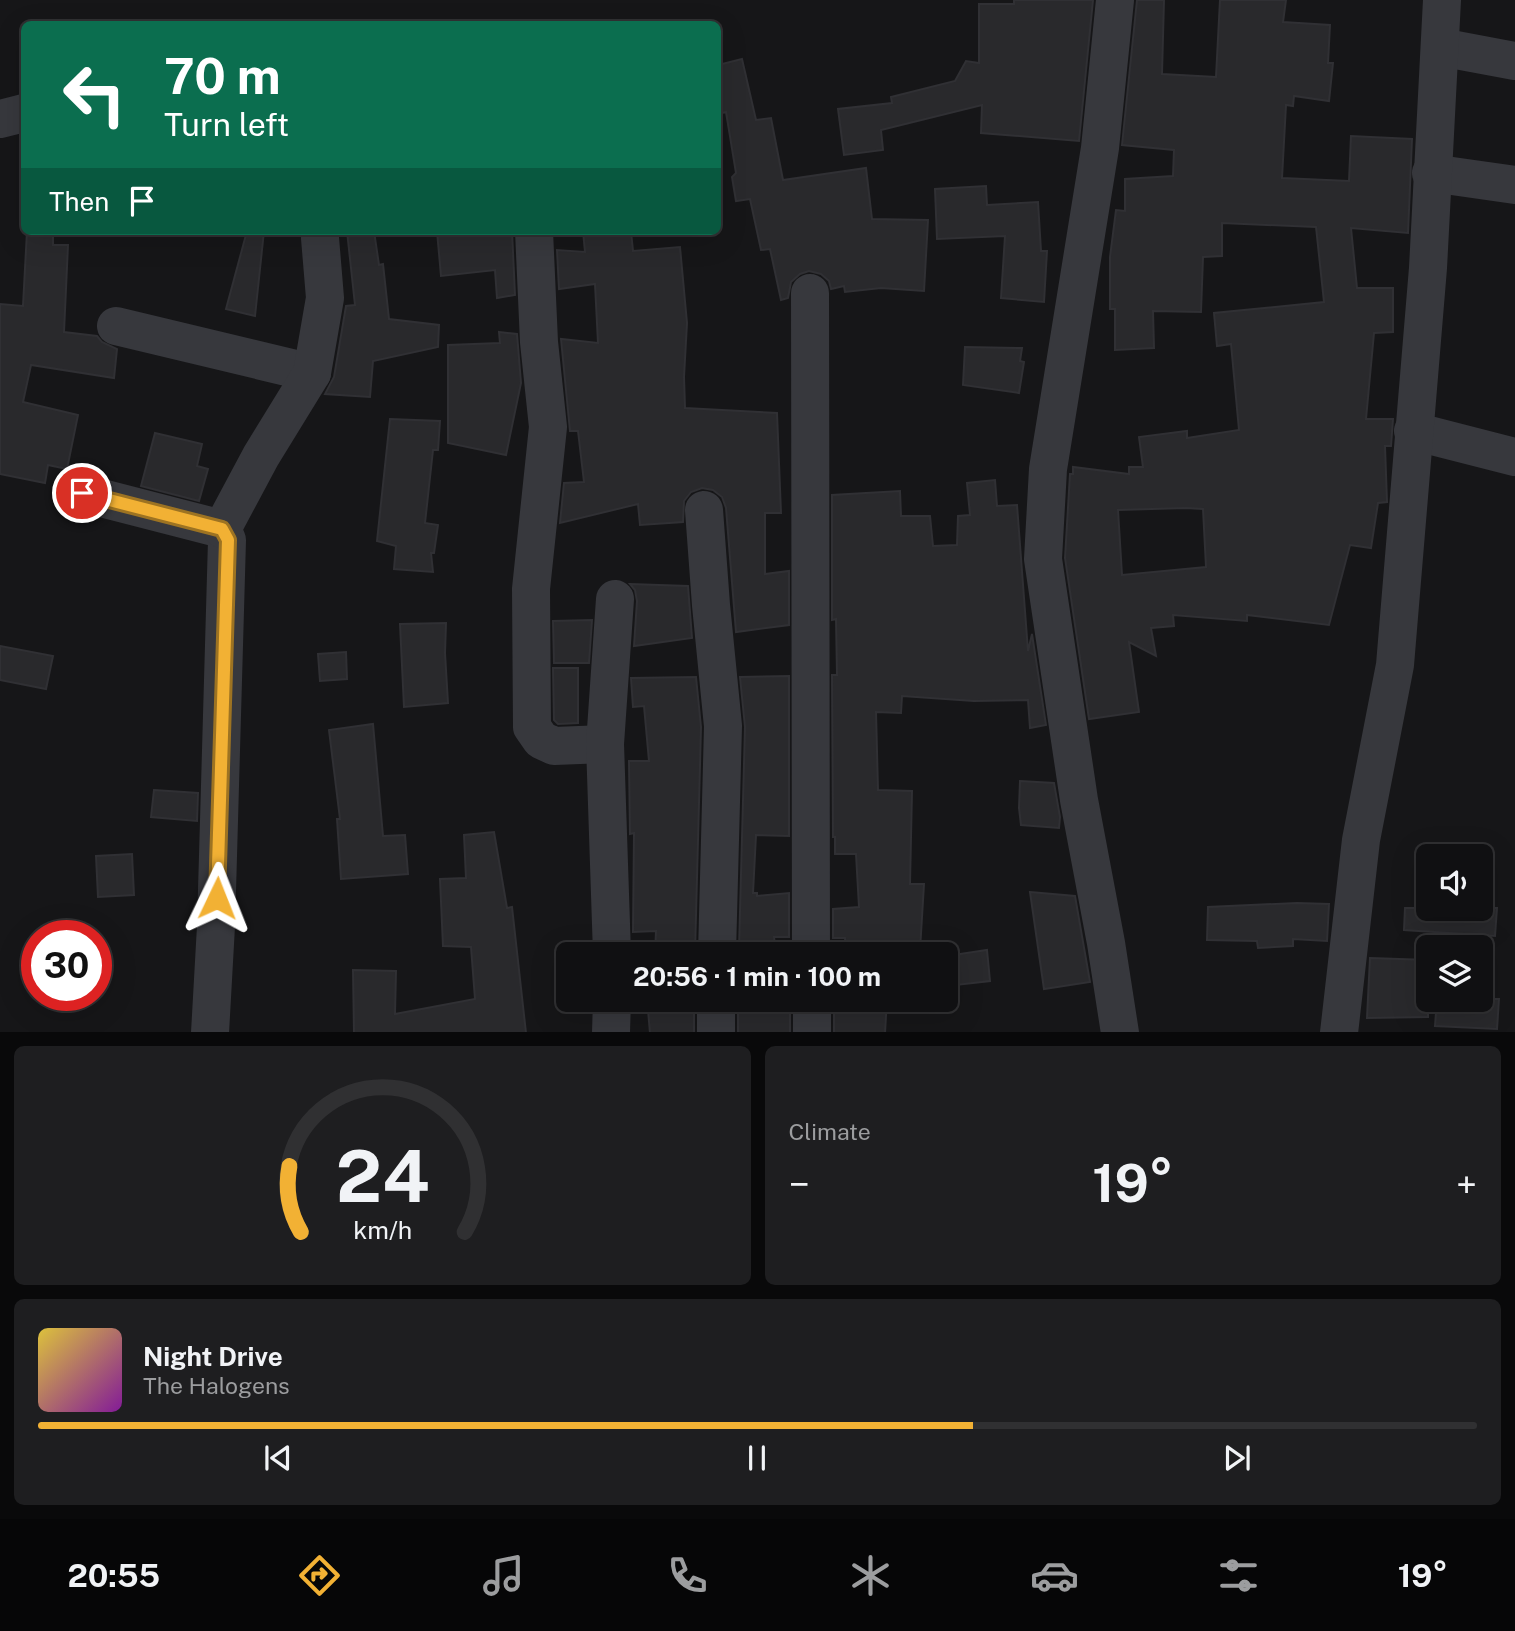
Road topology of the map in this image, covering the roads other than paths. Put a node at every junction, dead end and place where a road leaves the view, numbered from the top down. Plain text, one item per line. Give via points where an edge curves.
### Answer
1 (1115, 0) edge
2 (1442, 0) edge
3 (1440, 47) junction
4 (1515, 61) edge
5 (21, 114) edge
6 (0, 119) edge
7 (1432, 173) junction
8 (1515, 185) edge
9 (534, 235) edge
10 (320, 238) dead end
11 (810, 293) dead end
12 (116, 326) dead end
13 (312, 373) junction
14 (1413, 431) junction
15 (1515, 457) edge
16 (82, 493) dead end
17 (704, 510) dead end
18 (222, 529) junction
19 (615, 599) dead end
20 (605, 744) junction
21 (612, 942) edge
22 (717, 942) edge
23 (811, 942) edge
24 (612, 1012) edge
25 (716, 1012) edge
26 (812, 1012) edge
27 (210, 1032) edge
28 (611, 1032) edge
29 (716, 1032) edge
30 (812, 1032) edge
31 (1120, 1032) edge
32 (1339, 1032) edge

1 - 31 street via 1100,148 1048,469 1043,559
2 - 3 street
3 - 4 street
3 - 7 street
5 - 6 street
7 - 8 street
7 - 14 street
9 - 20 street via 548,427 531,589 532,727 541,740 554,746
10 - 13 street via 325,298
11 - 23 street
12 - 13 street
13 - 18 street
14 - 15 street
14 - 32 street via 1395,665 1361,840
16 - 18 street
17 - 22 street via 723,726
18 - 27 street via 228,540
19 - 20 street
20 - 21 street
24 - 28 street
25 - 29 street
26 - 30 street

